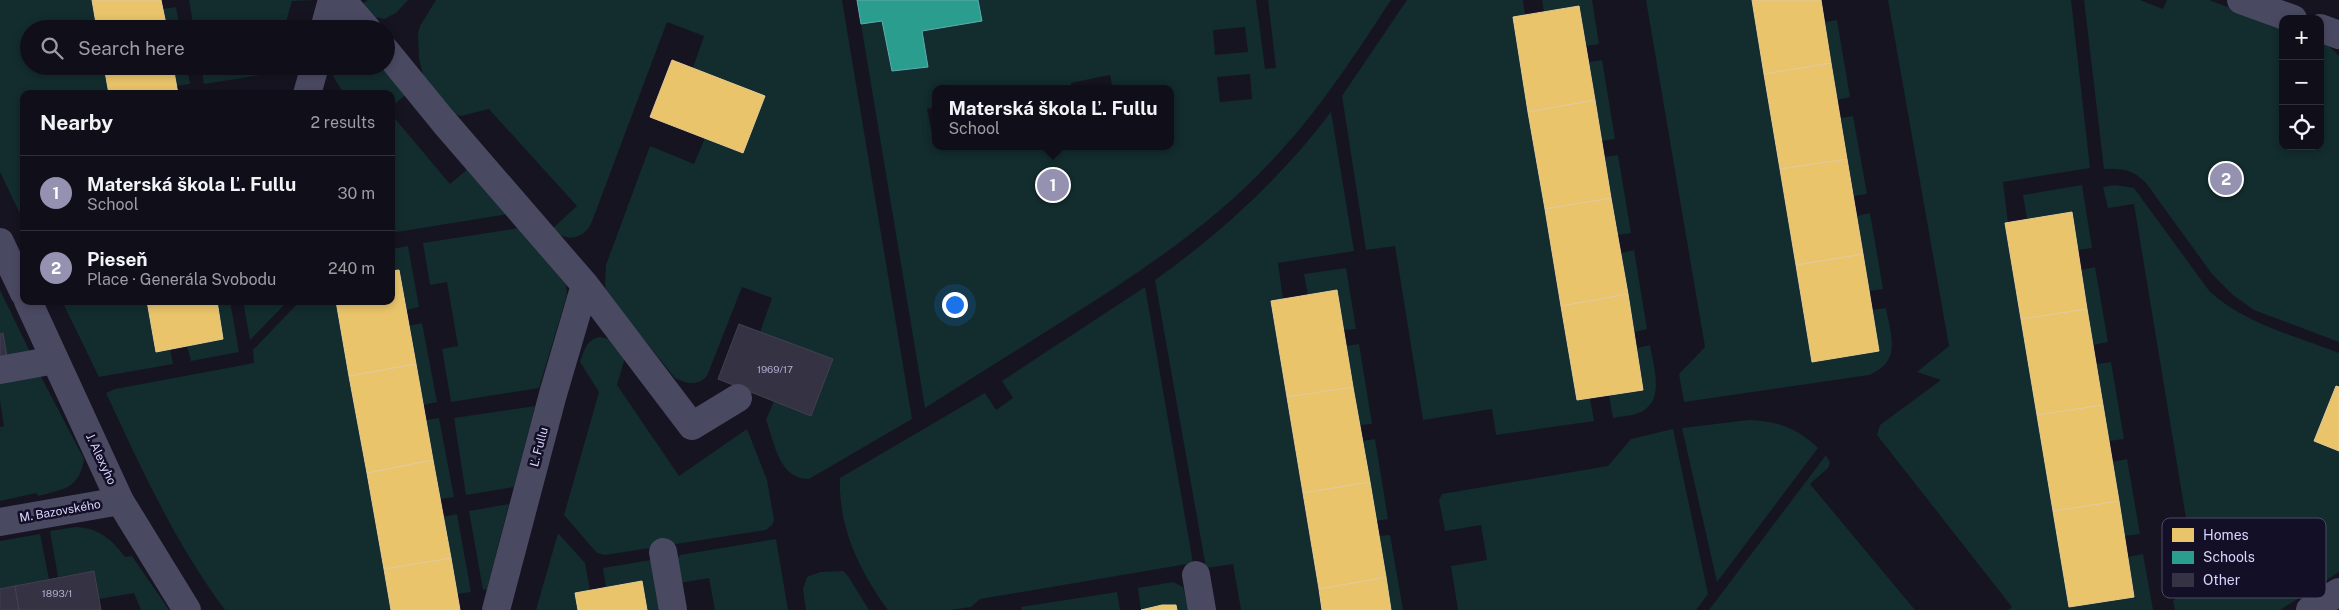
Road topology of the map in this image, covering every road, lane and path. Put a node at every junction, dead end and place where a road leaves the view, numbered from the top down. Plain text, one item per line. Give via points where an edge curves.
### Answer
1 (332, 0) edge
2 (342, 0) edge
3 (2241, 0) edge
4 (2282, 15) edge
5 (326, 20) edge
6 (359, 20) edge
7 (2324, 29) edge
8 (2339, 35) edge
9 (395, 62) edge
10 (312, 75) edge
11 (308, 90) edge
12 (0, 242) edge
13 (20, 284) edge
14 (585, 285) junction
15 (30, 305) edge
16 (55, 360) junction
17 (0, 370) edge
18 (738, 398) dead end
19 (120, 500) junction
20 (0, 522) edge
21 (663, 552) dead end
22 (1196, 575) dead end
23 (2339, 592) edge
24 (187, 610) edge
25 (496, 610) edge
26 (673, 610) edge
27 (1202, 610) edge
28 (2310, 610) edge

1 - 5 street
2 - 6 street
3 - 4 street
7 - 8 street
9 - 14 street
10 - 11 street
12 - 13 street
14 - 18 street via 692,426
14 - 25 street, Ľ. Fullu
15 - 16 street, J. Alexyho
16 - 17 street
16 - 19 street, J. Alexyho
19 - 20 street, M. Bazovského
19 - 24 street, J. Alexyho
21 - 26 street
22 - 27 street
23 - 28 street

